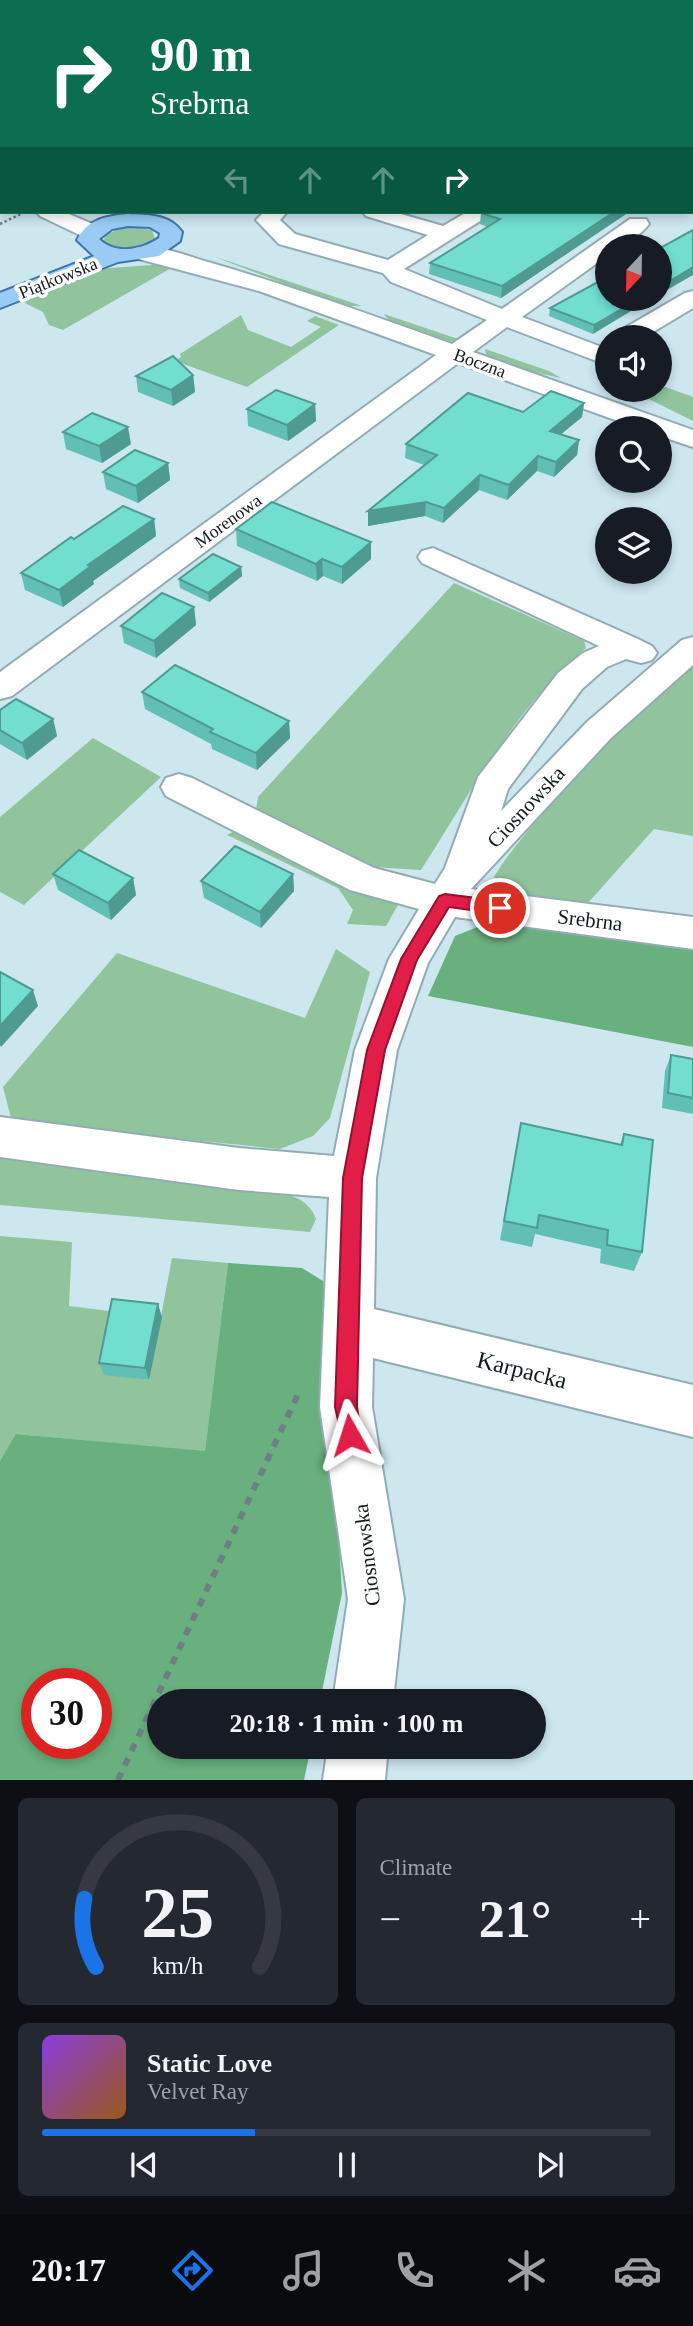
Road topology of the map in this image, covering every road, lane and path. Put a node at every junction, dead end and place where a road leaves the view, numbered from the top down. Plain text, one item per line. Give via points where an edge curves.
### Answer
1 (21, 214) edge
2 (50, 214) edge
3 (84, 214) edge
4 (281, 214) edge
5 (384, 214) edge
6 (478, 214) edge
7 (188, 215) dead end
8 (114, 222) junction
9 (0, 224) edge
10 (638, 224) dead end
11 (168, 227) edge
12 (446, 234) junction
13 (359, 237) dead end
14 (91, 238) junction
15 (143, 253) junction
16 (412, 254) junction
17 (116, 255) junction
18 (391, 268) junction
19 (267, 286) junction
20 (0, 298) edge
21 (693, 298) edge
22 (504, 319) junction
23 (647, 325) edge
24 (595, 353) edge
25 (454, 354) junction
26 (693, 439) edge
27 (433, 557) dead end
28 (627, 646) junction
29 (682, 657) edge
30 (0, 688) edge
31 (179, 786) dead end
32 (452, 890) junction
33 (693, 933) edge
34 (0, 1137) edge
35 (353, 1178) junction
36 (350, 1328) junction
37 (304, 1381) dead end
38 (693, 1411) edge
39 (365, 1689) edge
40 (356, 1759) edge
41 (118, 1780) edge
42 (354, 1780) edge

1 - 9 path
2 - 14 street
3 - 8 street
4 - 18 street via 267,220 287,239
5 - 12 street
6 - 12 street
7 - 11 main road
8 - 11 main road via 142,220
8 - 14 main road, Piątkowska
10 - 22 street, Morenowa
11 - 15 main road via 163,246
11 - 19 street, Boczna
12 - 16 street
13 - 16 street
14 - 17 main road via 96,249
14 - 20 main road, Piątkowska via 76,256
15 - 17 main road
15 - 19 street, Boczna
16 - 18 street
17 - 20 main road, Piątkowska
18 - 22 street via 399,278
19 - 25 street, Boczna
21 - 23 street
22 - 24 street
22 - 25 street, Morenowa
25 - 26 street, Boczna
25 - 30 street, Morenowa
27 - 28 street
28 - 29 street
28 - 32 street via 595,660 570,681 491,786
29 - 32 street, Ciosnowska via 599,730
31 - 32 street, Srebrna via 364,880
32 - 33 street, Srebrna
32 - 35 street, Ciosnowska via 409,959 376,1050
34 - 35 street via 239,1169
35 - 36 street, Ciosnowska
36 - 38 street, Karpacka
36 - 39 street, Ciosnowska via 346,1407 376,1599
37 - 41 path
40 - 42 street

